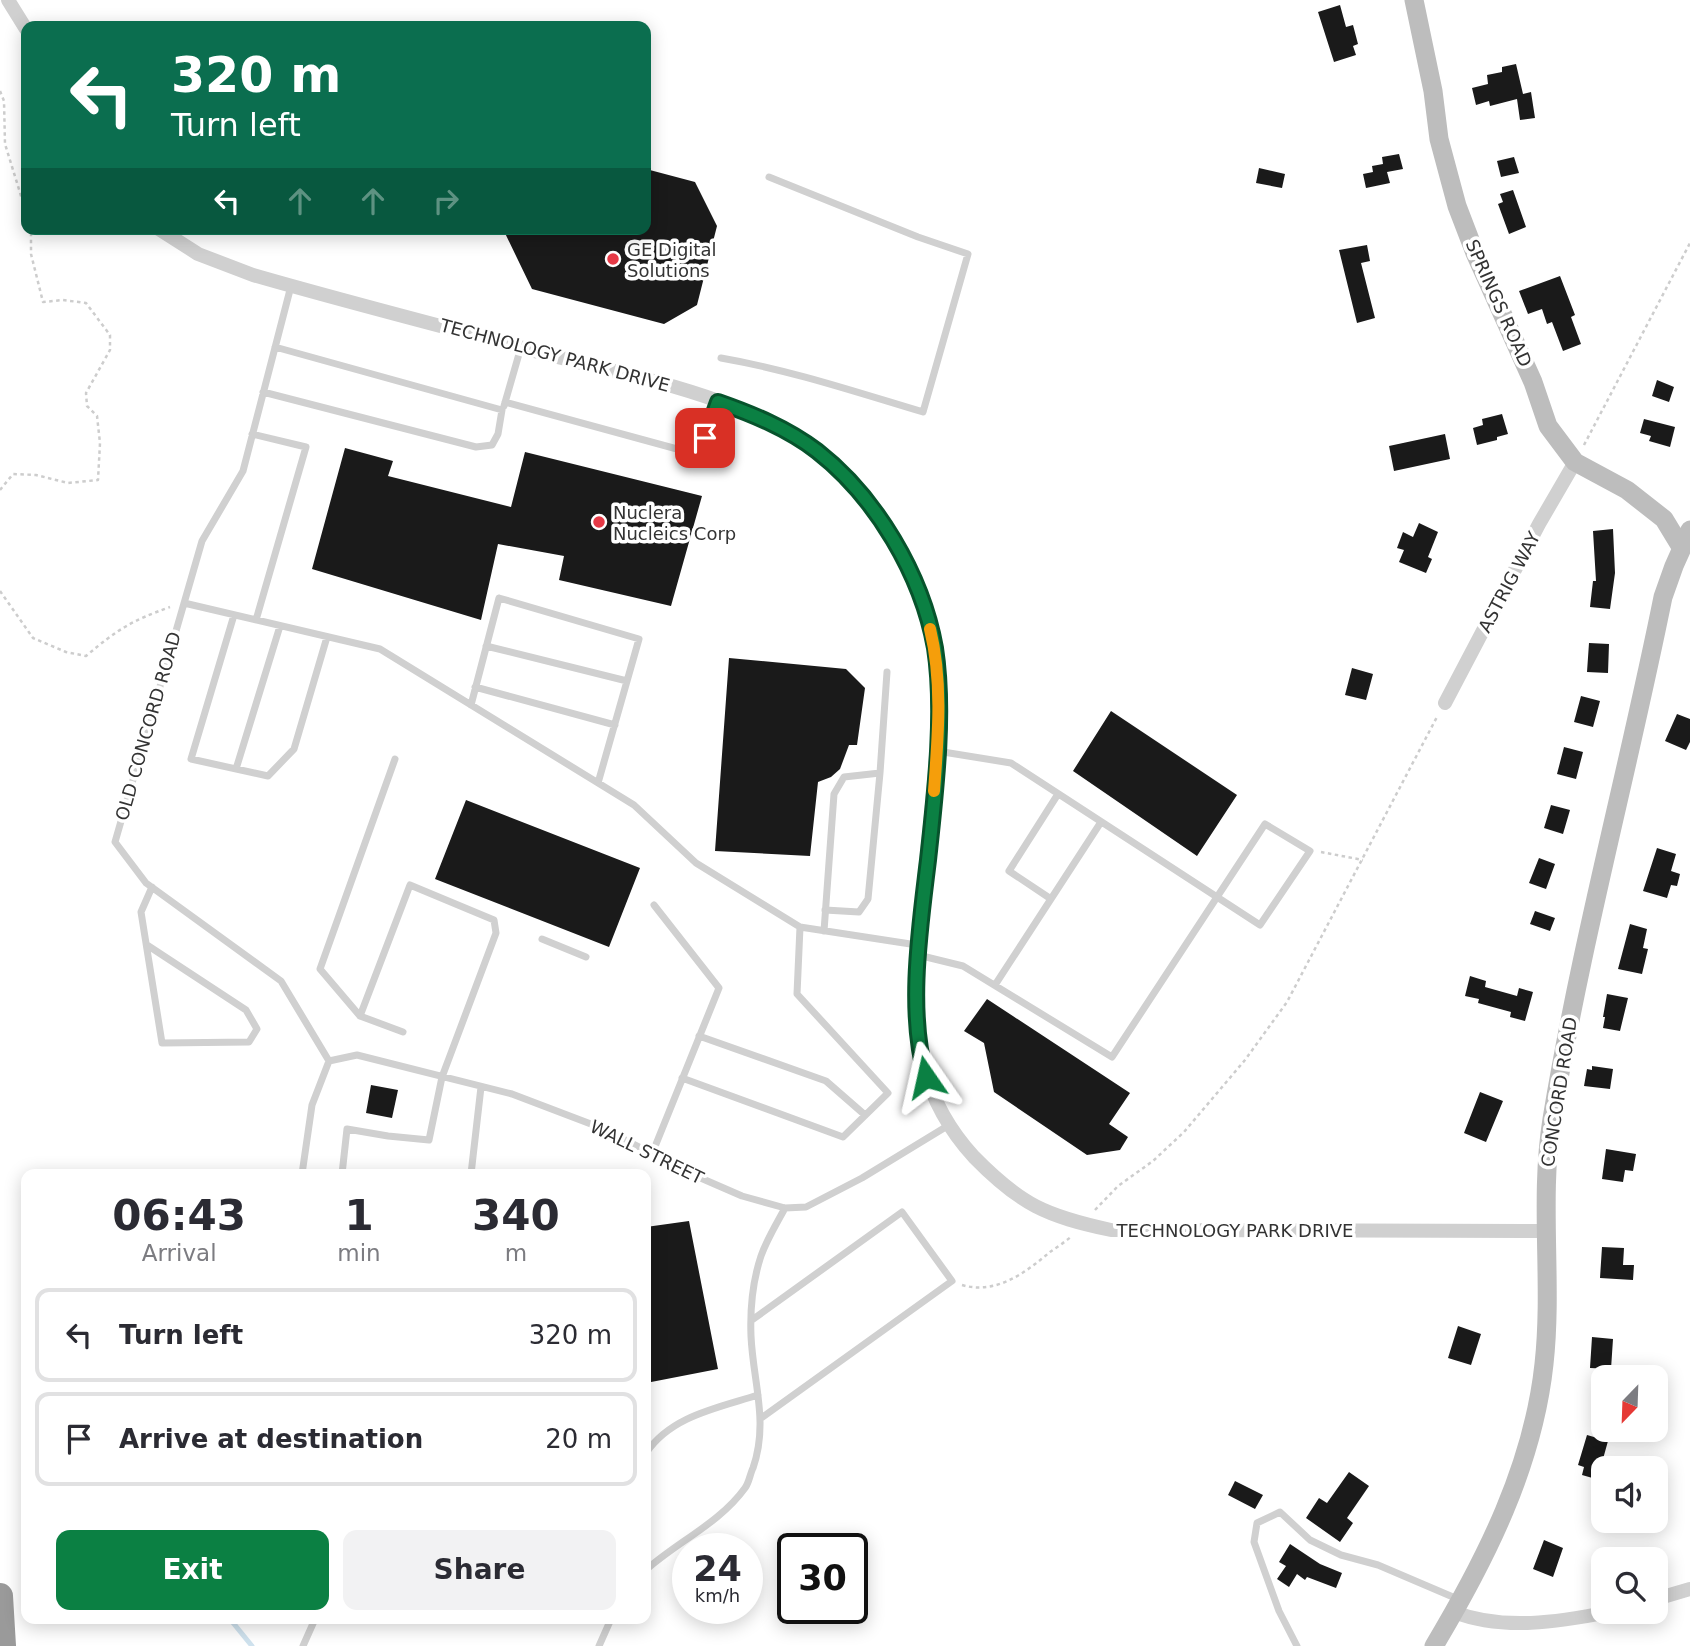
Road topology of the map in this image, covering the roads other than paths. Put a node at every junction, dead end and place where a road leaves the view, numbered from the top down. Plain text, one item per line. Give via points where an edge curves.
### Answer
1 (8, 0) edge
2 (1414, 0) edge
3 (21, 21) edge
4 (769, 177) dead end
5 (168, 235) edge
6 (291, 286) junction
7 (275, 347) junction
8 (521, 347) junction
9 (721, 358) dead end
10 (263, 392) junction
11 (718, 402) junction
12 (504, 406) junction
13 (252, 434) junction
14 (1575, 461) junction
15 (1686, 539) edge
16 (184, 603) junction
17 (234, 615) junction
18 (256, 620) junction
19 (280, 626) junction
20 (327, 637) junction
21 (486, 646) junction
22 (887, 671) dead end
23 (627, 681) junction
24 (475, 687) junction
25 (1445, 703) road end
26 (471, 705) junction
27 (615, 725) junction
28 (937, 751) junction
29 (395, 759) dead end
30 (236, 769) junction
31 (880, 773) junction
32 (598, 783) junction
33 (1058, 794) junction
34 (1101, 822) junction
35 (152, 887) junction
36 (1217, 897) junction
37 (1051, 899) junction
38 (654, 905) dead end
39 (825, 910) junction
40 (800, 927) junction
41 (824, 931) junction
42 (542, 939) dead end
43 (147, 945) junction
44 (918, 950) junction
45 (586, 957) dead end
46 (995, 985) junction
47 (360, 1016) junction
48 (403, 1032) dead end
49 (699, 1036) junction
50 (329, 1061) junction
51 (442, 1077) junction
52 (682, 1078) junction
53 (481, 1087) junction
54 (865, 1115) junction
55 (949, 1125) junction
56 (652, 1154) junction
57 (303, 1169) edge
58 (343, 1169) edge
59 (472, 1169) edge
60 (785, 1208) junction
61 (1547, 1231) junction
62 (752, 1320) junction
63 (758, 1395) junction
64 (760, 1419) junction
65 (651, 1446) edge
66 (651, 1565) edge
67 (1690, 1589) edge
68 (1668, 1595) edge
69 (0, 1596) edge
70 (1457, 1606) junction
71 (1591, 1615) edge
72 (313, 1624) edge
73 (609, 1624) edge
74 (3, 1646) edge
75 (303, 1646) edge
76 (599, 1646) edge
77 (1297, 1646) edge
78 (1434, 1646) edge

1 - 3 street
2 - 14 main road, SPRINGS ROAD via 1457,206 1548,426
4 - 9 lane via 968,254 923,412 818,379
5 - 6 street, TECHNOLOGY PARK DRIVE via 220,264
6 - 7 lane, OLD CONCORD ROAD
6 - 8 street, TECHNOLOGY PARK DRIVE
7 - 10 lane, OLD CONCORD ROAD
7 - 12 lane
8 - 11 street, TECHNOLOGY PARK DRIVE
8 - 12 lane
10 - 12 lane via 476,447 492,445
10 - 13 lane, OLD CONCORD ROAD
11 - 12 lane via 699,455
11 - 28 street, TECHNOLOGY PARK DRIVE via 776,426 816,450 871,506 902,556 923,604 938,687
13 - 16 lane, OLD CONCORD ROAD via 243,471 202,541
13 - 18 lane via 306,447
14 - 15 main road, SPRINGS ROAD via 1628,489
14 - 25 street, ASTRIG WAY
15 - 61 main road, CONCORD ROAD via 1663,597 1569,1022 1546,1170
16 - 17 lane
16 - 35 lane, OLD CONCORD ROAD via 115,842
17 - 18 lane
17 - 30 lane via 191,759
18 - 19 lane
19 - 20 lane
19 - 30 lane
20 - 26 lane via 380,649
20 - 30 lane via 294,749 268,776
21 - 23 lane
21 - 23 lane via 499,598 639,639
21 - 24 lane
22 - 31 lane
23 - 27 lane
24 - 26 lane
24 - 27 lane
26 - 32 lane
27 - 32 lane
28 - 33 lane via 1011,763
28 - 44 street, TECHNOLOGY PARK DRIVE
29 - 47 lane via 320,968
31 - 39 lane via 844,777 834,794
31 - 39 lane via 868,899 859,912
32 - 40 lane via 635,805 696,863
33 - 34 lane
33 - 37 lane via 1009,871
34 - 36 lane
34 - 37 lane
35 - 43 lane via 141,912
35 - 50 lane, OLD CONCORD ROAD via 281,981
36 - 36 lane via 1265,824 1310,851 1260,925
36 - 46 lane via 1112,1057
37 - 46 lane
38 - 49 lane via 719,988
39 - 41 lane
40 - 41 lane
40 - 54 lane via 797,994 888,1093
41 - 44 lane
42 - 45 lane
43 - 43 lane via 162,1043 249,1042 257,1029 246,1010
44 - 46 lane via 964,966
44 - 55 street, TECHNOLOGY PARK DRIVE via 922,1060 931,1093
47 - 48 lane
47 - 51 lane via 410,885 494,920 496,933
49 - 52 lane
49 - 54 lane via 826,1081
50 - 51 lane, WALL STREET via 357,1055
50 - 57 lane via 312,1104
51 - 53 lane, WALL STREET
51 - 58 lane via 429,1140 347,1129
52 - 54 lane via 843,1137
52 - 56 lane
53 - 56 lane, WALL STREET via 604,1129
53 - 59 lane
55 - 60 lane, WALL STREET via 806,1207
55 - 61 street, TECHNOLOGY PARK DRIVE via 1001,1185 1029,1204 1055,1217 1111,1230
56 - 60 lane, WALL STREET via 742,1196
60 - 62 lane via 761,1255
61 - 70 main road, CONCORD ROAD via 1544,1362 1538,1408 1512,1496
62 - 63 lane
62 - 64 lane via 902,1212 952,1281
63 - 64 lane
63 - 65 lane via 686,1419
64 - 66 lane via 757,1455 746,1487
67 - 68 street
69 - 74 highway
70 - 71 street via 1484,1621 1513,1623
70 - 77 lane via 1378,1565 1310,1540 1280,1512 1257,1523 1254,1542
70 - 78 main road, CONCORD ROAD
72 - 75 lane
73 - 76 lane

